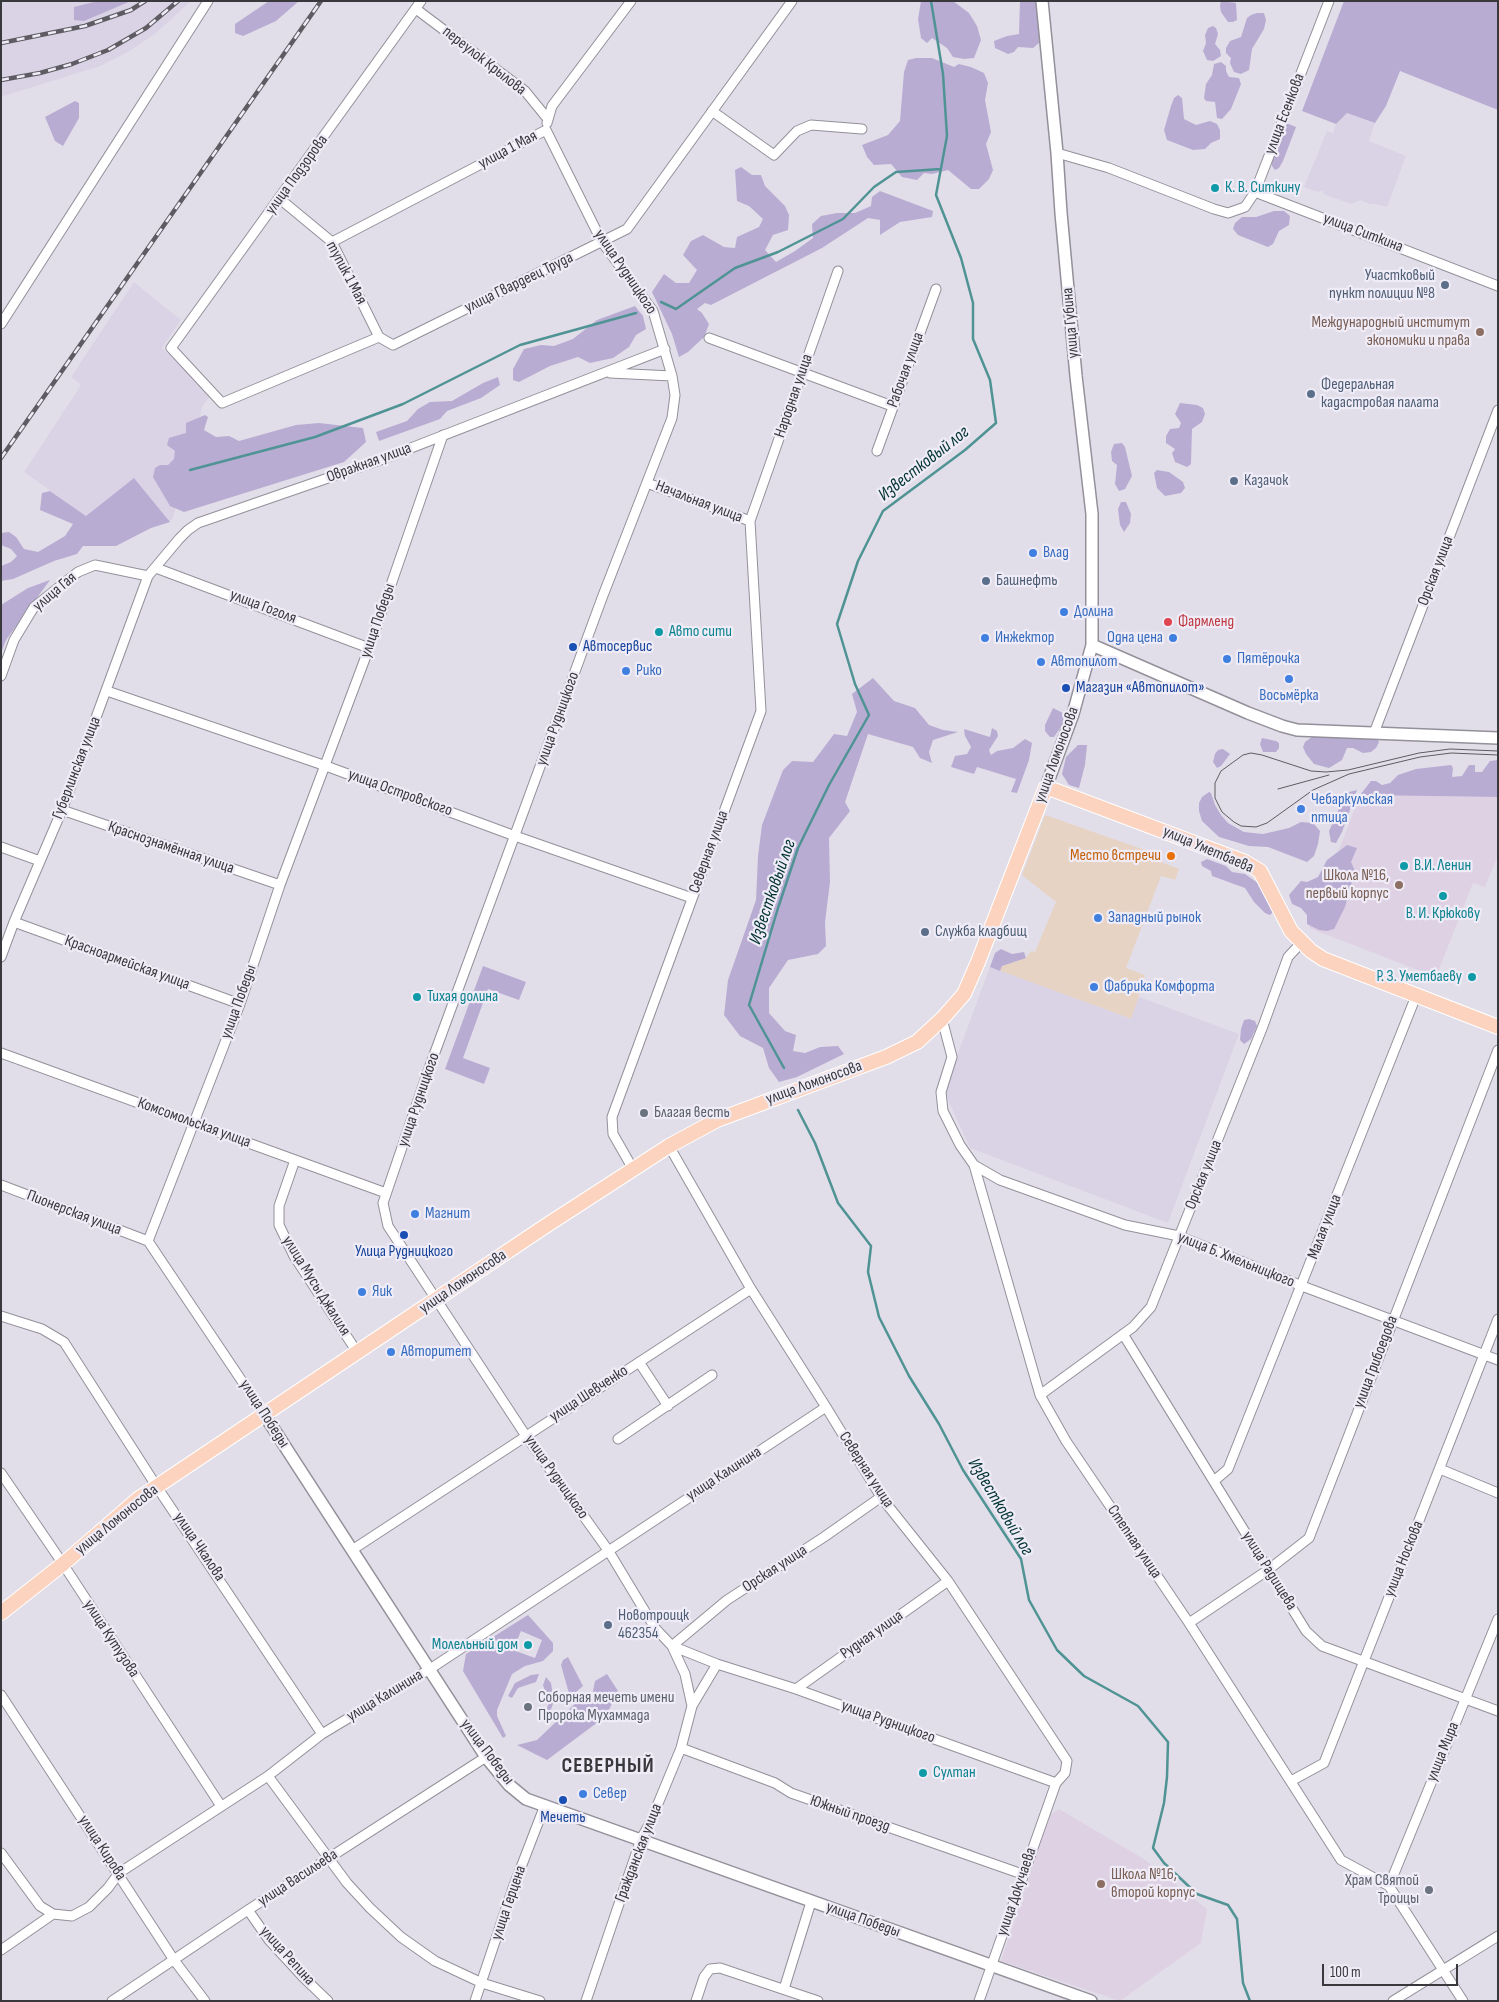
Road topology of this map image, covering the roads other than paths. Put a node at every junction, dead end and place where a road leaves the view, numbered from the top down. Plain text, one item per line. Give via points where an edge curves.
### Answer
1 (208, 1) edge
2 (630, 1) edge
3 (792, 1) edge
4 (1042, 1) edge
5 (1329, 1) edge
6 (419, 5) edge
7 (712, 111) junction
8 (547, 118) junction
9 (862, 129) dead end
10 (546, 130) junction
11 (1057, 153) junction
12 (1255, 192) junction
13 (280, 199) junction
14 (332, 242) junction
15 (602, 242) junction
16 (838, 271) dead end
17 (1498, 286) edge
18 (936, 289) dead end
19 (1, 324) edge
20 (378, 337) junction
21 (709, 338) dead end
22 (666, 349) junction
23 (802, 372) junction
24 (608, 373) junction
25 (672, 376) junction
26 (892, 406) junction
27 (1498, 410) edge
28 (443, 436) junction
29 (877, 451) dead end
30 (647, 482) junction
31 (750, 521) junction
32 (156, 568) junction
33 (148, 576) junction
34 (1092, 645) junction
35 (369, 648) junction
36 (1, 676) edge
37 (106, 691) junction
38 (1374, 733) junction
39 (1498, 738) edge
40 (326, 766) junction
41 (1046, 787) junction
42 (62, 810) junction
43 (515, 836) junction
44 (1, 847) edge
45 (40, 860) junction
46 (280, 884) junction
47 (692, 898) junction
48 (14, 922) junction
49 (1301, 943) junction
50 (1, 957) edge
51 (1416, 996) junction
52 (240, 1004) junction
53 (942, 1019) junction
54 (1498, 1027) edge
55 (1498, 1050) edge
56 (1, 1053) edge
57 (193, 1123) junction
58 (669, 1146) junction
59 (295, 1160) junction
60 (974, 1165) junction
61 (633, 1169) junction
62 (1, 1185) edge
63 (386, 1193) junction
64 (1179, 1236) junction
65 (148, 1241) junction
66 (1302, 1286) junction
67 (751, 1289) junction
68 (436, 1300) junction
69 (1, 1316) edge
70 (1393, 1319) junction
71 (1498, 1320) edge
72 (1123, 1334) junction
73 (357, 1352) junction
74 (1483, 1355) junction
75 (1498, 1360) edge
76 (639, 1362) junction
77 (712, 1375) dead end
78 (1040, 1395) junction
79 (668, 1406) junction
80 (826, 1406) junction
81 (264, 1414) junction
82 (526, 1436) junction
83 (618, 1439) dead end
84 (1440, 1470) junction
85 (1, 1473) edge
86 (1214, 1481) junction
87 (157, 1487) junction
88 (1498, 1493) edge
89 (881, 1497) junction
90 (352, 1550) junction
91 (608, 1550) junction
92 (63, 1564) junction
93 (1268, 1570) junction
94 (948, 1581) junction
95 (1, 1613) edge
96 (1498, 1619) edge
97 (1189, 1623) junction
98 (672, 1646) junction
99 (1364, 1662) junction
100 (717, 1664) junction
101 (430, 1669) junction
102 (796, 1689) junction
103 (1, 1695) edge
104 (1465, 1698) junction
105 (692, 1706) junction
106 (1498, 1711) edge
107 (322, 1734) junction
108 (681, 1748) junction
109 (486, 1757) junction
110 (268, 1776) junction
111 (1291, 1781) junction
112 (1056, 1783) junction
113 (545, 1805) junction
114 (221, 1806) junction
115 (641, 1839) junction
116 (1, 1853) edge
117 (329, 1858) junction
118 (119, 1873) junction
119 (1022, 1874) junction
120 (1389, 1886) junction
121 (811, 1902) junction
122 (248, 1910) junction
123 (53, 1914) junction
124 (1498, 1936) edge
125 (1, 1950) edge
126 (174, 1960) junction
127 (992, 1966) junction
128 (1445, 1970) junction
129 (482, 1983) junction
130 (784, 1989) junction
131 (112, 2001) edge
132 (205, 2001) edge
133 (328, 2001) edge
134 (475, 2001) edge
135 (540, 2001) edge
136 (586, 2001) edge
137 (696, 2001) edge
138 (818, 2001) edge
139 (979, 2001) edge
140 (1090, 2001) edge
141 (1393, 2001) edge
142 (1463, 2001) edge

1 - 19 street
2 - 8 street, улица 1 Мая via 552,106
3 - 7 street, улица Гвардеец Труда
4 - 11 street, улица Губина
5 - 12 street, улица Есенкова
6 - 8 street, переулок Крылова via 525,91
6 - 13 street, улица Подзорова
7 - 9 street via 774,155 796,131 811,125
7 - 15 street, улица Гвардеец Труда via 627,229
8 - 10 street, улица 1 Мая
10 - 14 street, улица 1 Мая
10 - 15 street, улица Рудницкого
11 - 12 street, улица Есенкова via 1109,168 1228,213 1245,207
11 - 34 street, улица Губина via 1076,376 1092,514
12 - 17 street, улица Ситкина
13 - 14 street, тупик 1 Мая
13 - 20 street, улица Подзорова via 171,348 222,403
14 - 20 street, тупик 1 Мая
15 - 20 street, улица Гвардеец Труда via 393,345
15 - 22 street, улица Рудницкого via 653,311
16 - 23 street, Народная улица
18 - 26 street, Рабочая улица
21 - 23 street
22 - 24 street, Овражная улица
22 - 25 street, улица Рудницкого
23 - 26 street
23 - 31 street, Народная улица
24 - 25 street, Овражная улица
24 - 28 street, Овражная улица
25 - 30 street, улица Рудницкого via 672,418
26 - 29 street, Рабочая улица
27 - 38 street, Орская улица
28 - 32 street, Овражная улица via 198,523 178,538
28 - 35 street, улица Победы
30 - 31 street, Начальная улица
30 - 43 street, улица Рудницкого
31 - 47 street, Северная улица via 761,711
32 - 33 street, Овражная улица
32 - 35 street, улица Гоголя
33 - 36 street, улица Гая via 95,565 78,572 34,607 14,640
33 - 37 street, Губерлинская улица
34 - 38 street via 1282,726 1319,732
34 - 41 street, улица Ломоносова via 1074,714
35 - 40 street, улица Победы
37 - 40 street, улица Островского
37 - 42 street, Губерлинская улица
38 - 39 street
40 - 43 street, улица Островского
40 - 46 street, улица Победы
41 - 49 main road, улица Уметбаева via 1230,855 1260,871
41 - 53 main road, улица Ломоносова via 964,994
42 - 45 street, Губерлинская улица
42 - 46 street, Краснознамённая улица
43 - 47 street, улица Островского
43 - 63 street, улица Рудницкого
44 - 45 street
45 - 48 street, Губерлинская улица
46 - 52 street, улица Победы
47 - 61 street, Северная улица via 612,1117 613,1134
48 - 50 street, Губерлинская улица
48 - 52 street, Красноармейская улица
49 - 51 main road, улица Уметбаева via 1323,958
49 - 64 street, Орская улица via 1288,957
51 - 54 main road, улица Уметбаева
51 - 66 street, Малая улица
52 - 57 street, улица Победы
53 - 58 main road, улица Ломоносова via 917,1042 886,1057 717,1120
53 - 60 street, Степная улица via 952,1057 941,1092 943,1111
55 - 70 street, улица Грибоедова
56 - 57 street, Комсомольская улица
57 - 59 street, Комсомольская улица
57 - 65 street, улица Победы
58 - 61 main road, улица Ломоносова
58 - 67 street, Северная улица
59 - 63 street, Комсомольская улица
59 - 73 street, улица Мусы Джалиля via 279,1206 279,1225 294,1256
60 - 64 street, улица Б. Хмельницкого via 1000,1180 1125,1225
60 - 78 street, Степная улица
61 - 68 main road, улица Ломоносова
62 - 65 street, Пионерская улица
63 - 68 street, улица Рудницкого via 383,1203 388,1226
64 - 66 street, улица Б. Хмельницкого
64 - 72 street, Орская улица via 1151,1306
65 - 81 street, улица Победы
66 - 70 street, улица Б. Хмельницкого
66 - 86 street, Малая улица via 1228,1469
67 - 76 street, улица Шевченко
67 - 80 street, Северная улица
68 - 73 main road, улица Ломоносова
68 - 82 street, улица Рудницкого
69 - 87 street, улица Чкалова via 42,1329 64,1342
70 - 74 street, улица Б. Хмельницкого
70 - 93 street, улица Грибоедова via 1309,1538
71 - 74 street, улица Носкова
72 - 78 street, Орская улица
72 - 86 street, улица Радищева
73 - 81 main road, улица Ломоносова
74 - 75 street, улица Б. Хмельницкого
74 - 84 street, улица Носкова
76 - 79 street
76 - 82 street, улица Шевченко
77 - 79 street
78 - 97 street, Степная улица via 1066,1441
79 - 83 street
80 - 89 street, Северная улица
80 - 91 street, улица Калинина
81 - 87 main road, улица Ломоносова
81 - 90 street, улица Победы
82 - 90 street, улица Шевченко
82 - 91 street, улица Рудницкого
84 - 88 street
84 - 99 street, улица Носкова
85 - 92 street, улица Кутузова
86 - 93 street, улица Радищева
87 - 92 main road, улица Ломоносова via 138,1499
87 - 107 street, улица Чкалова
89 - 94 street, Северная улица
89 - 98 street, Орская улица via 727,1600
90 - 101 street, улица Победы
91 - 98 street, улица Рудницкого via 654,1628
91 - 101 street, улица Калинина
92 - 95 main road, улица Ломоносова
92 - 114 street, улица Кутузова
93 - 97 street, улица Грибоедова
93 - 99 street, улица Радищева via 1306,1631 1322,1646
94 - 102 street, Рудная улица
94 - 112 street, Северная улица via 1067,1761 1065,1773
96 - 104 street, улица Мира
97 - 111 street, Степная улица
98 - 100 street, улица Рудницкого
98 - 105 street, Гражданская улица via 685,1674
99 - 104 street, улица Радищева
99 - 111 street, улица Носкова via 1324,1763
100 - 102 street, улица Рудницкого
100 - 105 street, Гражданская улица
101 - 107 street, улица Калинина
101 - 109 street, улица Победы
102 - 112 street, улица Рудницкого
103 - 118 street, улица Кирова
104 - 106 street, улица Радищева
104 - 120 street, улица Мира
105 - 108 street, Гражданская улица
107 - 110 street, улица Калинина
108 - 115 street, Гражданская улица
108 - 119 street, Южный проезд via 775,1783 790,1793
109 - 113 street, улица Победы via 526,1799
109 - 117 street, улица Васильева
110 - 114 street, улица Калинина
110 - 117 street
111 - 120 street, Степная улица via 1341,1860
112 - 119 street, улица Докучаева
113 - 115 street, улица Победы
113 - 129 street, улица Герцена
114 - 118 street, улица Калинина
115 - 121 street, улица Победы
115 - 136 street, Гражданская улица
116 - 123 street via 40,1906
117 - 122 street, улица Васильева
117 - 129 street via 347,1884 401,1937 435,1961
118 - 123 street, улица Калинина via 89,1907 72,1916
118 - 126 street, улица Кирова
119 - 127 street, улица Докучаева
120 - 128 street, Степная улица
121 - 127 street, улица Победы
121 - 130 street
122 - 126 street, улица Васильева
122 - 133 street, улица Репина via 269,1940
123 - 125 street
124 - 128 street
126 - 131 street, улица Васильева
126 - 132 street, улица Кирова
127 - 139 street, улица Докучаева
127 - 140 street, улица Победы
128 - 141 street
128 - 142 street, Степная улица
129 - 134 street, улица Герцена
129 - 135 street
130 - 137 street via 720,1968 710,1969
130 - 138 street

